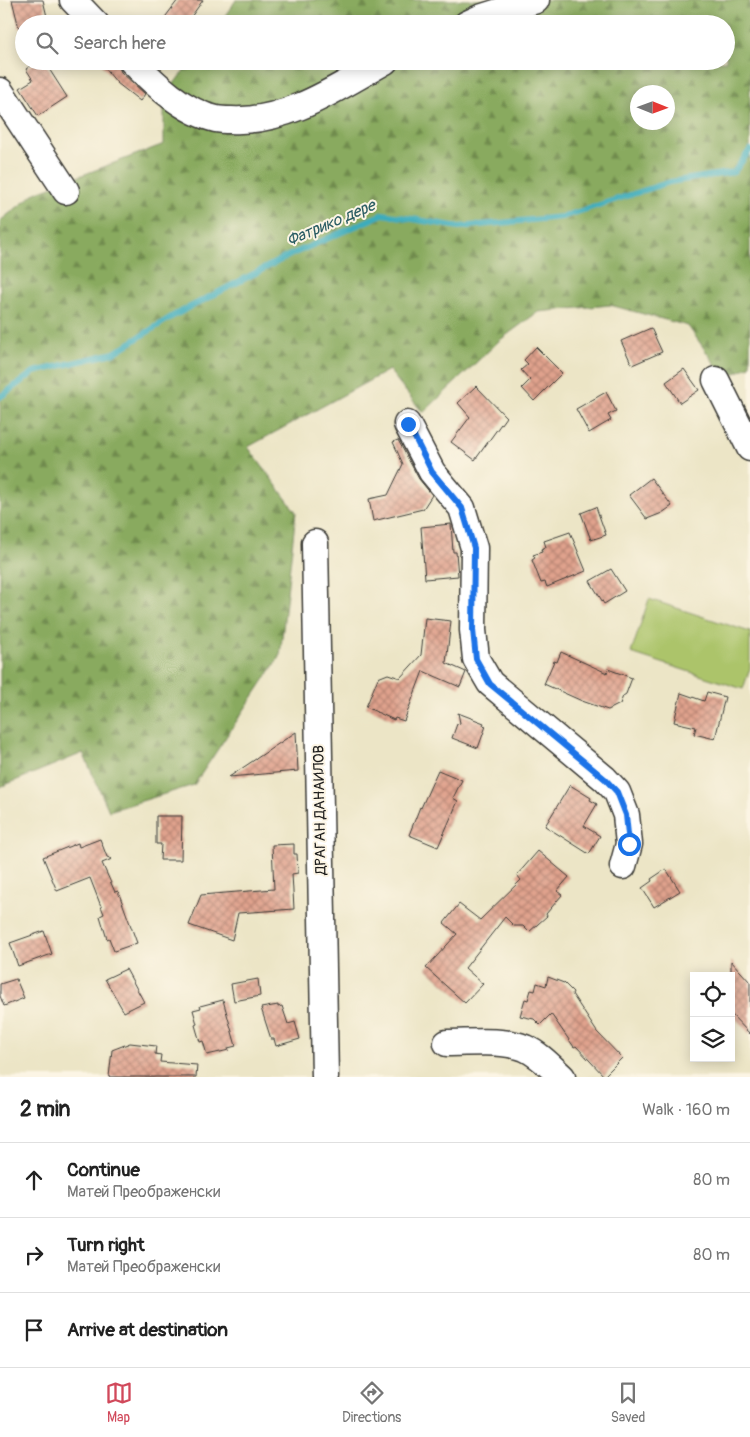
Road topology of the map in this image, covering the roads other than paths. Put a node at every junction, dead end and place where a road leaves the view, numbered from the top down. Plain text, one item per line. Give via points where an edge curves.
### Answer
1 (73, 0) edge
2 (536, 0) edge
3 (87, 15) edge
4 (489, 15) edge
5 (141, 70) edge
6 (369, 70) edge
7 (0, 91) edge
8 (66, 191) dead end
9 (716, 380) dead end
10 (408, 424) dead end
11 (750, 448) edge
12 (315, 543) dead end
13 (623, 866) dead end
14 (447, 1043) dead end
15 (325, 1077) edge
16 (562, 1077) edge

1 - 3 street
2 - 4 street
5 - 6 street via 167,94 192,110 216,119 244,121 279,115
7 - 8 street
9 - 11 street
10 - 13 street via 432,472 462,508 474,548 476,659 490,684 617,792 626,815 629,844
12 - 15 street, ДРАГАН ДАНАИЛОВ
14 - 16 street via 500,1042 525,1048

